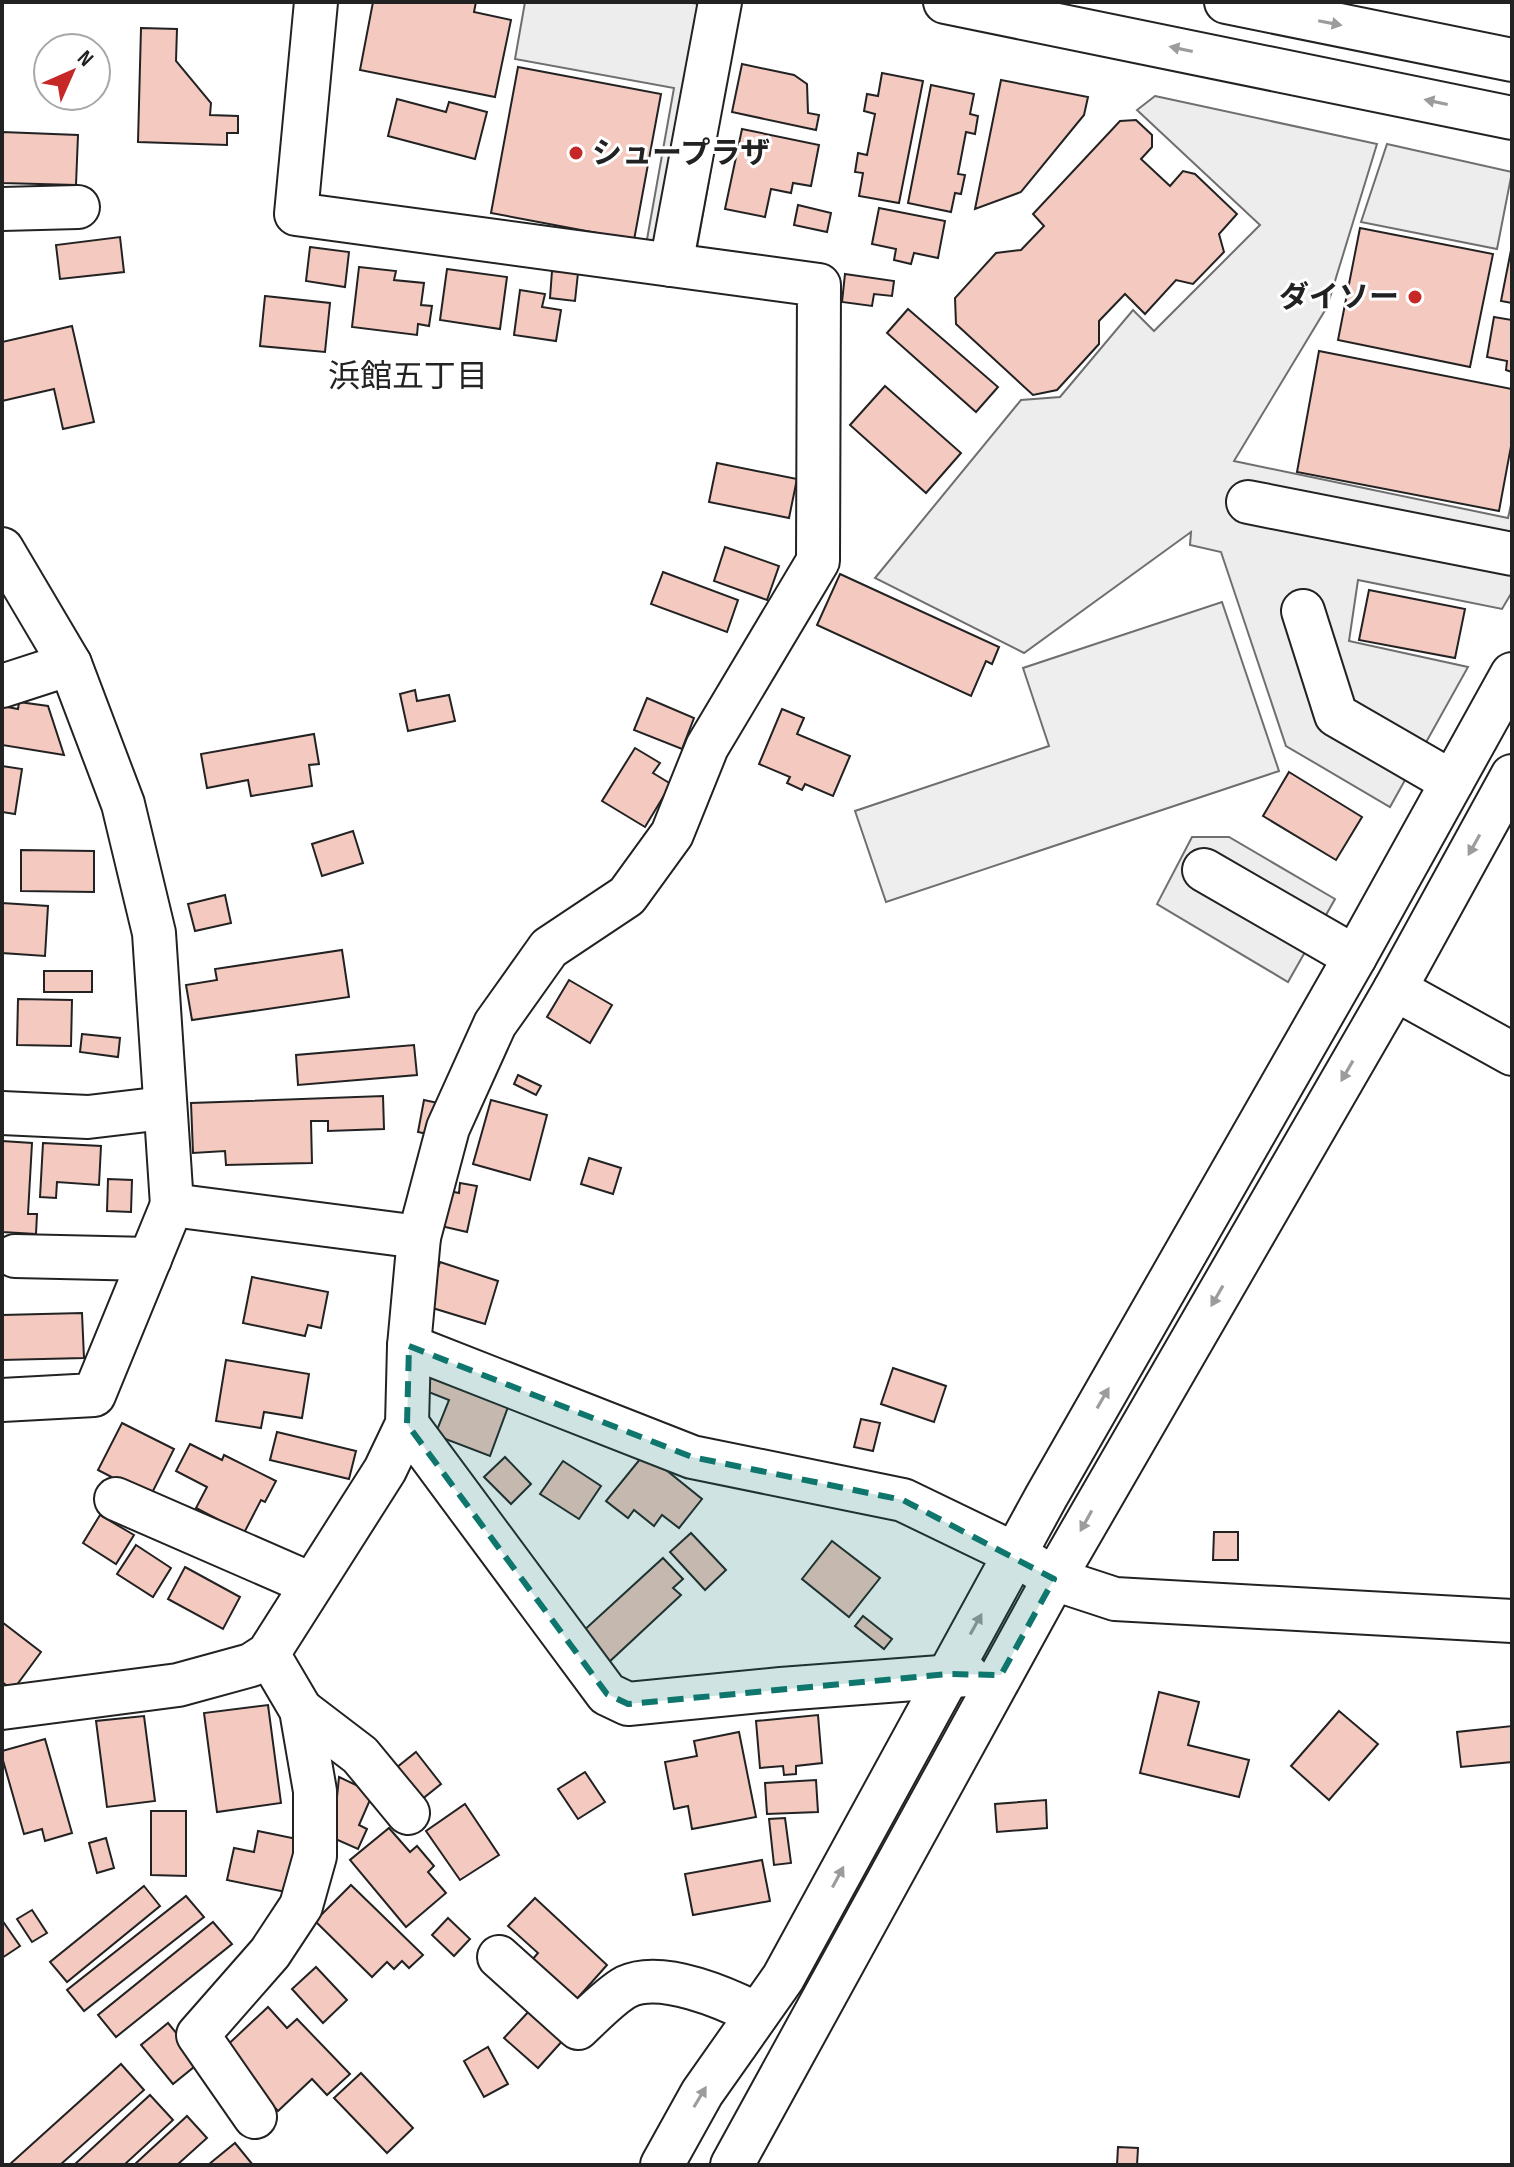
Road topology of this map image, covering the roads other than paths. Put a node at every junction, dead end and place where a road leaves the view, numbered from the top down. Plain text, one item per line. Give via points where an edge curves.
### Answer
1 (316, 2) edge
2 (720, 2) edge
3 (945, 2) edge
4 (1226, 2) edge
5 (1512, 60) edge
6 (1512, 118) edge
7 (78, 207) dead end
8 (2, 209) edge
9 (671, 265) junction
10 (1248, 502) dead end
11 (2, 549) edge
12 (1511, 550) edge
13 (1303, 611) dead end
14 (70, 664) junction
15 (1512, 674) edge
16 (2, 686) edge
17 (1512, 776) edge
18 (1452, 782) junction
19 (1204, 870) dead end
20 (1355, 957) junction
21 (1395, 989) junction
22 (1512, 1054) edge
23 (164, 1108) junction
24 (2, 1113) edge
25 (172, 1205) junction
26 (419, 1237) junction
27 (15, 1256) dead end
28 (150, 1259) junction
29 (409, 1346) junction
30 (2, 1400) edge
31 (407, 1424) junction
32 (116, 1499) dead end
33 (1015, 1554) junction
34 (1054, 1579) junction
35 (311, 1584) junction
36 (1512, 1621) edge
37 (268, 1654) junction
38 (948, 1674) junction
39 (1001, 1675) junction
40 (2, 1708) edge
41 (301, 1710) junction
42 (408, 1813) dead end
43 (499, 1957) dead end
44 (757, 2014) junction
45 (255, 2117) dead end
46 (662, 2165) edge
47 (732, 2165) edge

1 - 9 street via 296,214
2 - 9 street
6 -> 3 street
4 -> 5 street
7 - 8 street
9 - 26 street via 819,285 818,561 707,747 672,834 627,896 549,948 495,1024 448,1128
10 - 12 street
11 - 14 street
13 - 18 street via 1336,715
14 - 16 street
14 - 23 street via 123,804 154,933
15 - 18 street
17 -> 21 street
18 - 20 street
19 - 20 street
33 -> 20 street
21 - 22 street
21 -> 34 street
23 - 24 street via 88,1117
23 - 25 street
25 - 26 street
25 - 28 street
26 - 29 street
27 - 28 street
28 - 30 street via 94,1395
29 - 31 street
29 - 33 street via 692,1457 903,1500
31 - 35 street via 385,1470
31 - 38 street via 607,1694 628,1704
32 - 35 street
33 - 34 street
38 -> 33 street
34 - 36 street via 1115,1599
34 - 39 street
35 - 37 street
37 - 40 street via 251,1665 178,1685
37 - 41 street
38 - 39 street
44 -> 38 street via 783,1978
39 - 47 street
41 - 42 street via 360,1755
41 - 45 street via 315,1791 315,1856 301,1906 270,1953 198,2035
43 - 44 street via 578,2028 626,1987 661,1981
46 -> 44 street via 702,2093

